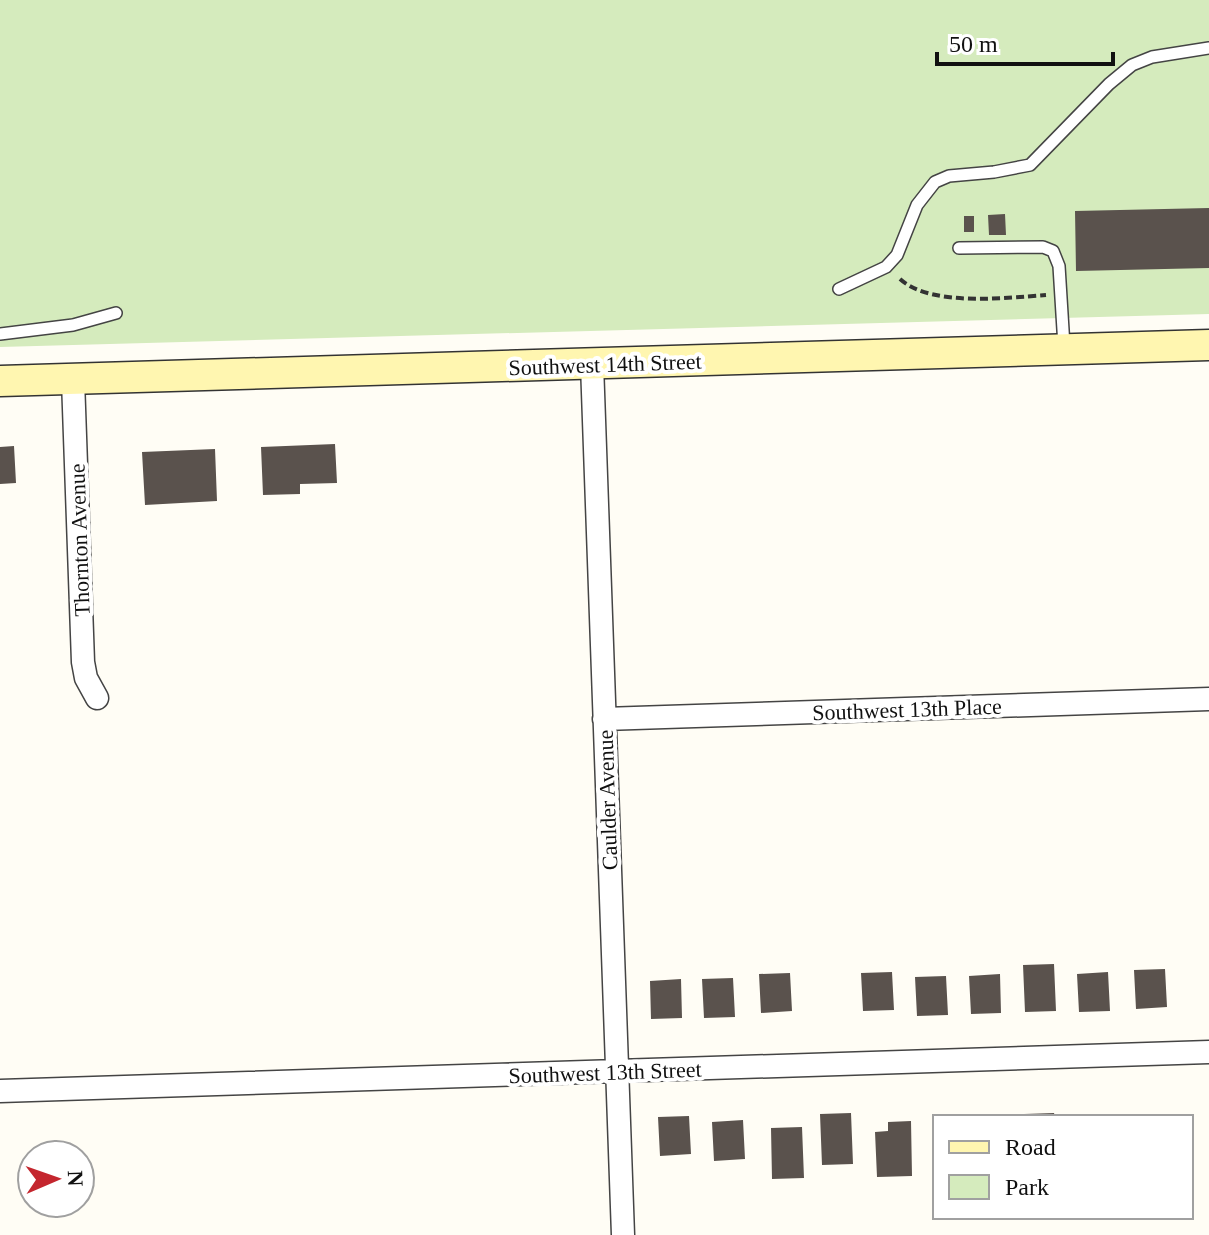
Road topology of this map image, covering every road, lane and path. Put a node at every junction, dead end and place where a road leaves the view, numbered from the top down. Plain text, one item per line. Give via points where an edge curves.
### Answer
1 (1209, 48) edge
2 (959, 248) dead end
3 (886, 267) junction
4 (839, 289) dead end
5 (1057, 293) dead end
6 (116, 313) dead end
7 (0, 334) edge
8 (1209, 345) edge
9 (1065, 350) junction
10 (592, 364) junction
11 (73, 380) junction
12 (0, 381) edge
13 (97, 698) dead end
14 (1209, 699) edge
15 (604, 719) junction
16 (1209, 1052) edge
17 (617, 1072) junction
18 (0, 1091) edge
19 (623, 1235) edge

1 - 3 lane via 1132,65 1030,165 935,182 917,205 897,255
2 - 9 lane via 1053,251 1059,266
3 - 4 lane
3 - 5 path via 910,288 942,296
6 - 7 lane via 73,325
8 - 9 street, Southwest 14th Street
9 - 10 street, Southwest 14th Street
10 - 11 street, Southwest 14th Street
10 - 15 street, Caulder Avenue
11 - 12 street, Southwest 14th Street
11 - 13 street, Thornton Avenue via 83,662
14 - 15 street, Southwest 13th Place
15 - 17 street, Caulder Avenue
16 - 17 street, Southwest 13th Street
17 - 18 street, Southwest 13th Street
17 - 19 street, Caulder Avenue

